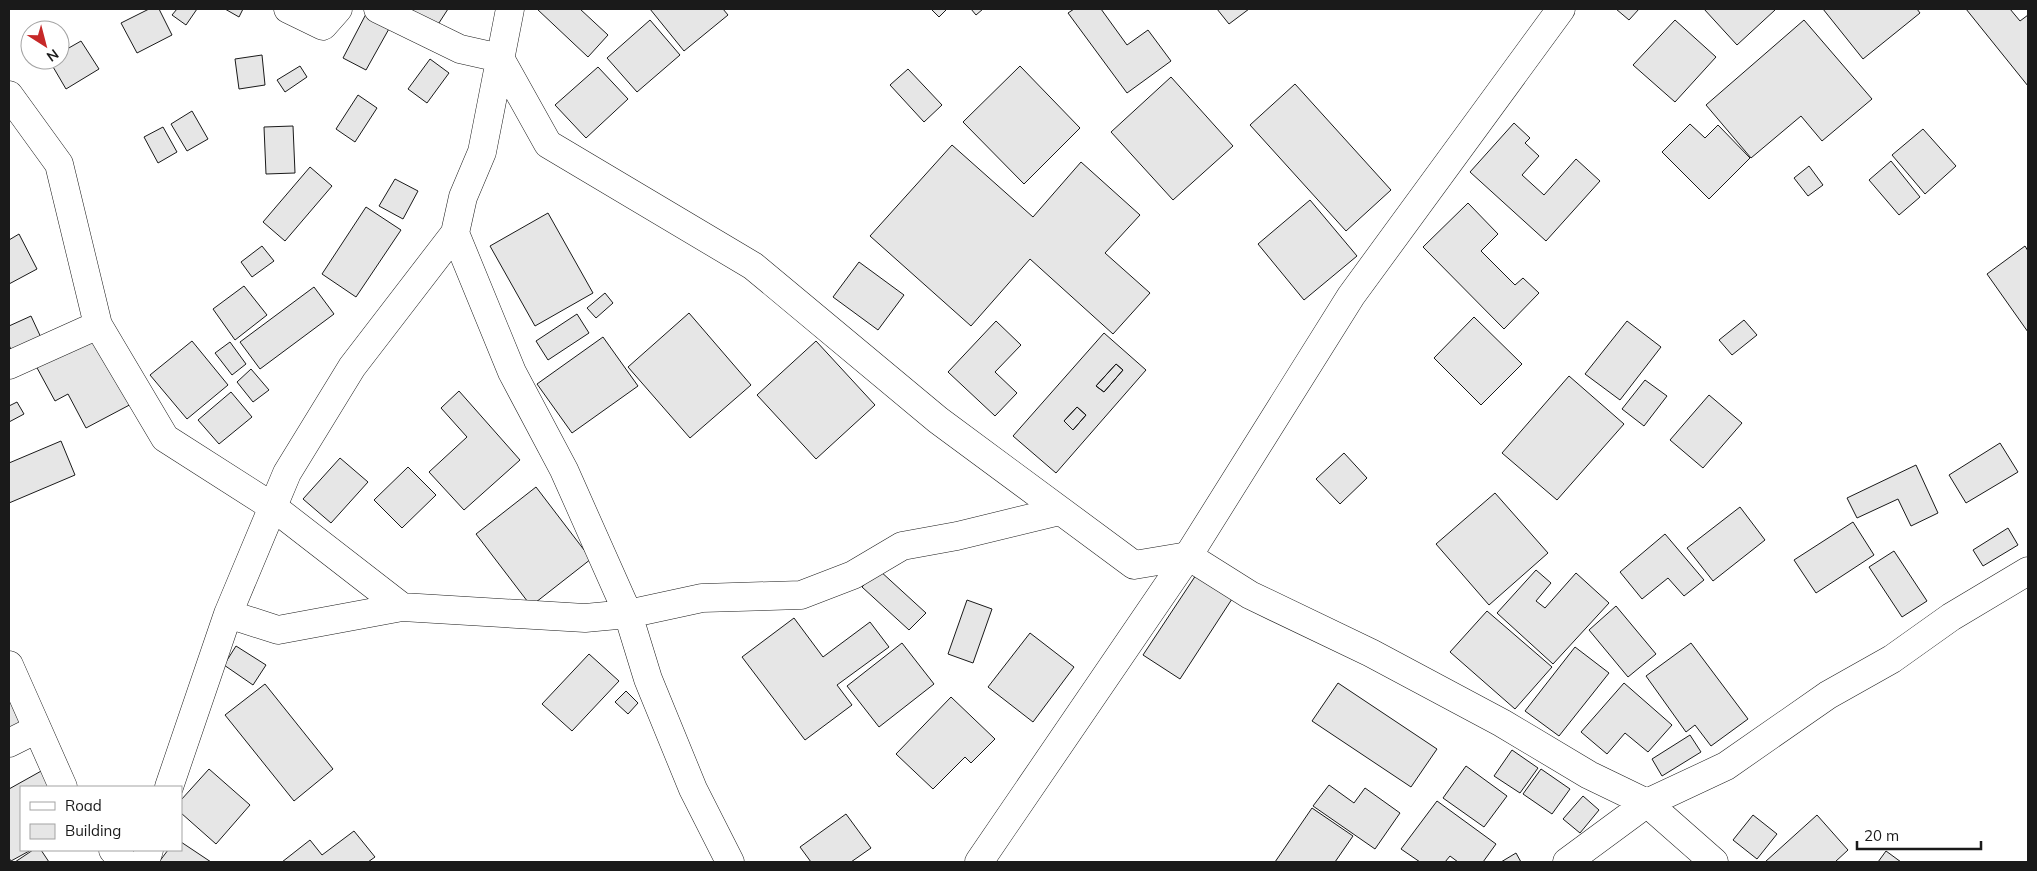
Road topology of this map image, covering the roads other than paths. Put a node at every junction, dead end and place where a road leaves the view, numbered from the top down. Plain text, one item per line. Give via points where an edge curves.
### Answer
1 (288, 9) edge
2 (338, 9) edge
3 (378, 9) edge
4 (510, 9) edge
5 (1561, 9) edge
6 (500, 58) junction
7 (9, 95) edge
8 (455, 233) junction
9 (98, 325) junction
10 (9, 365) edge
11 (273, 507) junction
12 (1060, 511) junction
13 (1188, 556) junction
14 (2028, 571) edge
15 (402, 607) junction
16 (228, 614) junction
17 (628, 614) junction
18 (9, 665) edge
19 (37, 729) junction
20 (9, 743) edge
21 (62, 786) edge
22 (169, 786) edge
23 (1647, 803) junction
24 (116, 851) edge
25 (141, 859) edge
26 (730, 862) edge
27 (979, 862) edge
28 (1567, 862) edge
29 (1714, 862) edge

1 - 2 street via 323,26
3 - 6 street via 460,49
4 - 6 street
5 - 13 street via 1351,296
6 - 8 street via 482,152 463,197
6 - 12 street via 548,144 753,266 938,420
7 - 9 street via 59,164
8 - 11 street via 352,367 288,473
8 - 17 street via 512,372 564,470
9 - 10 street
9 - 11 street via 165,438
11 - 15 street
11 - 16 street
12 - 13 street via 1134,565
12 - 17 street via 902,546 853,576 801,595 702,598
13 - 23 street via 1250,595 1371,652 1502,723 1589,775
13 - 27 street
14 - 23 street via 1950,617 1892,659 1828,695 1726,766
15 - 16 street via 278,630
15 - 17 street via 585,618
16 - 22 street
17 - 26 street via 648,679 693,789
18 - 19 street
19 - 20 street
19 - 21 street
23 - 28 street
23 - 29 street
24 - 25 street

